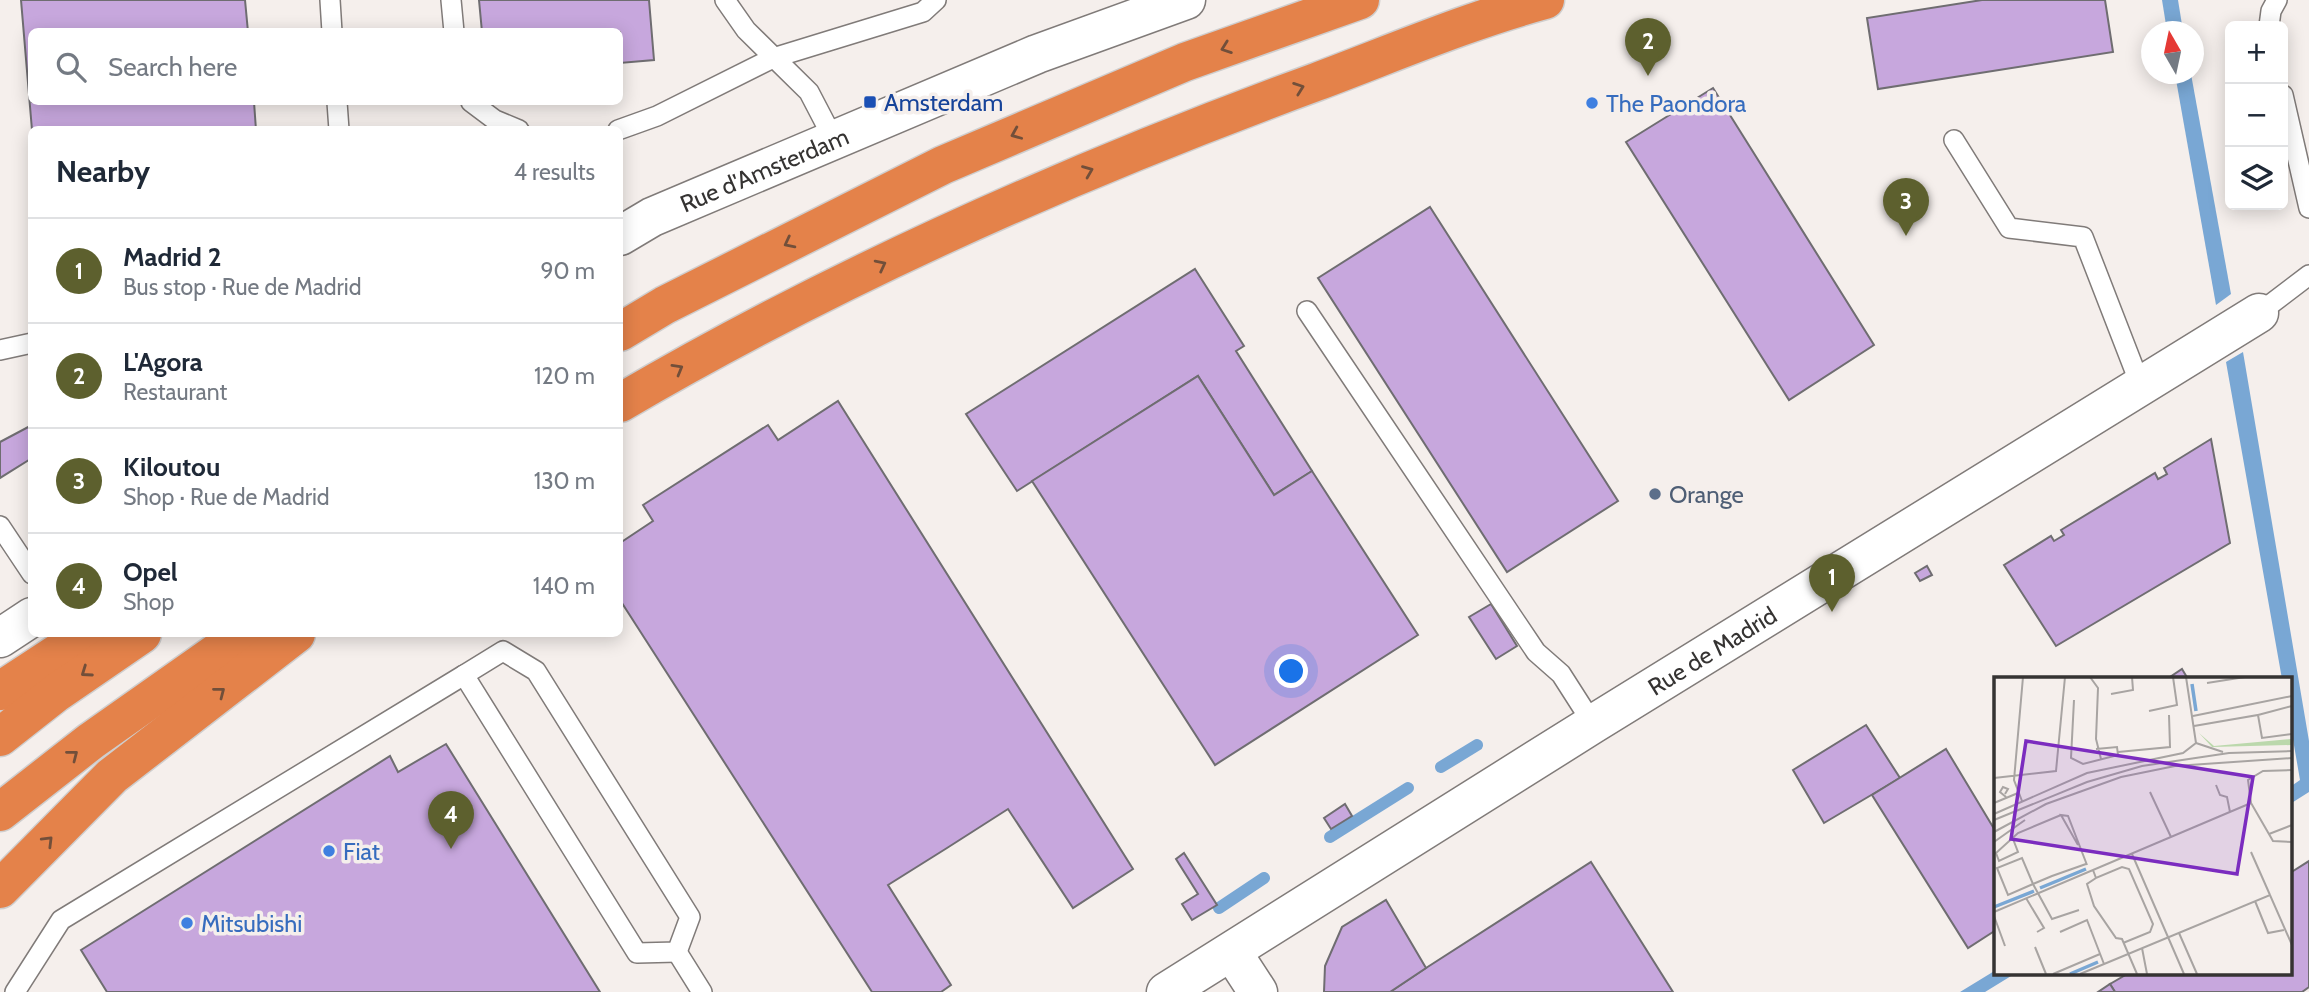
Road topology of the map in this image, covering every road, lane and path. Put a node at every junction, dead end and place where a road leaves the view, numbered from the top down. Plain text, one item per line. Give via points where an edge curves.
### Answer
1 (330, 0) edge
2 (452, 0) edge
3 (725, 0) edge
4 (936, 0) edge
5 (1186, 0) edge
6 (1360, 0) edge
7 (1545, 0) edge
8 (2277, 0) edge
9 (2270, 21) edge
10 (332, 28) edge
11 (454, 28) edge
12 (773, 58) junction
13 (337, 105) edge
14 (475, 105) edge
15 (2288, 117) edge
16 (339, 126) edge
17 (509, 126) edge
18 (623, 128) edge
19 (834, 140) junction
20 (1954, 140) dead end
21 (2309, 208) edge
22 (623, 234) edge
23 (2309, 275) edge
24 (1307, 311) dead end
25 (2259, 313) joint
26 (623, 330) edge
27 (28, 344) edge
28 (0, 350) edge
29 (2140, 384) junction
30 (623, 401) edge
31 (0, 526) edge
32 (28, 568) edge
33 (28, 620) edge
34 (82, 637) edge
35 (138, 637) edge
36 (239, 637) edge
37 (292, 637) edge
38 (0, 638) edge
39 (464, 675) junction
40 (0, 691) edge
41 (1593, 724) junction
42 (0, 737) edge
43 (0, 812) edge
44 (0, 889) edge
45 (677, 952) junction
46 (1232, 952) junction
47 (16, 992) edge
48 (702, 992) edge
49 (1166, 992) edge
50 (1258, 992) edge

1 - 10 lane
2 - 11 lane
3 - 12 lane
4 - 12 lane via 923,12
5 - 19 street, Rue d'Amsterdam via 1037,54
6 -> 26 highway via 1185,62 943,165
30 -> 7 highway via 702,355 995,209 1258,103
8 - 9 lane
12 - 18 lane
12 - 19 lane via 810,92
13 - 16 lane
14 - 17 lane
15 - 21 lane
19 - 22 street, Rue d'Amsterdam via 652,217
20 - 29 lane via 2008,228 2083,237
23 - 25 lane
24 - 41 lane via 1536,652 1562,674
25 - 29 street, Rue de Madrid
27 - 28 lane
29 - 41 street, Rue de Madrid
31 - 32 lane
33 - 38 street
34 - 40 highway
35 -> 42 highway
43 -> 36 highway
44 -> 37 highway via 112,776
39 - 45 lane via 637,953
39 - 45 lane via 503,651 536,671 690,917
39 - 47 lane via 61,920
41 - 46 street, Rue de Madrid
45 - 48 lane
46 - 49 street, Rue de Madrid
46 - 50 street

